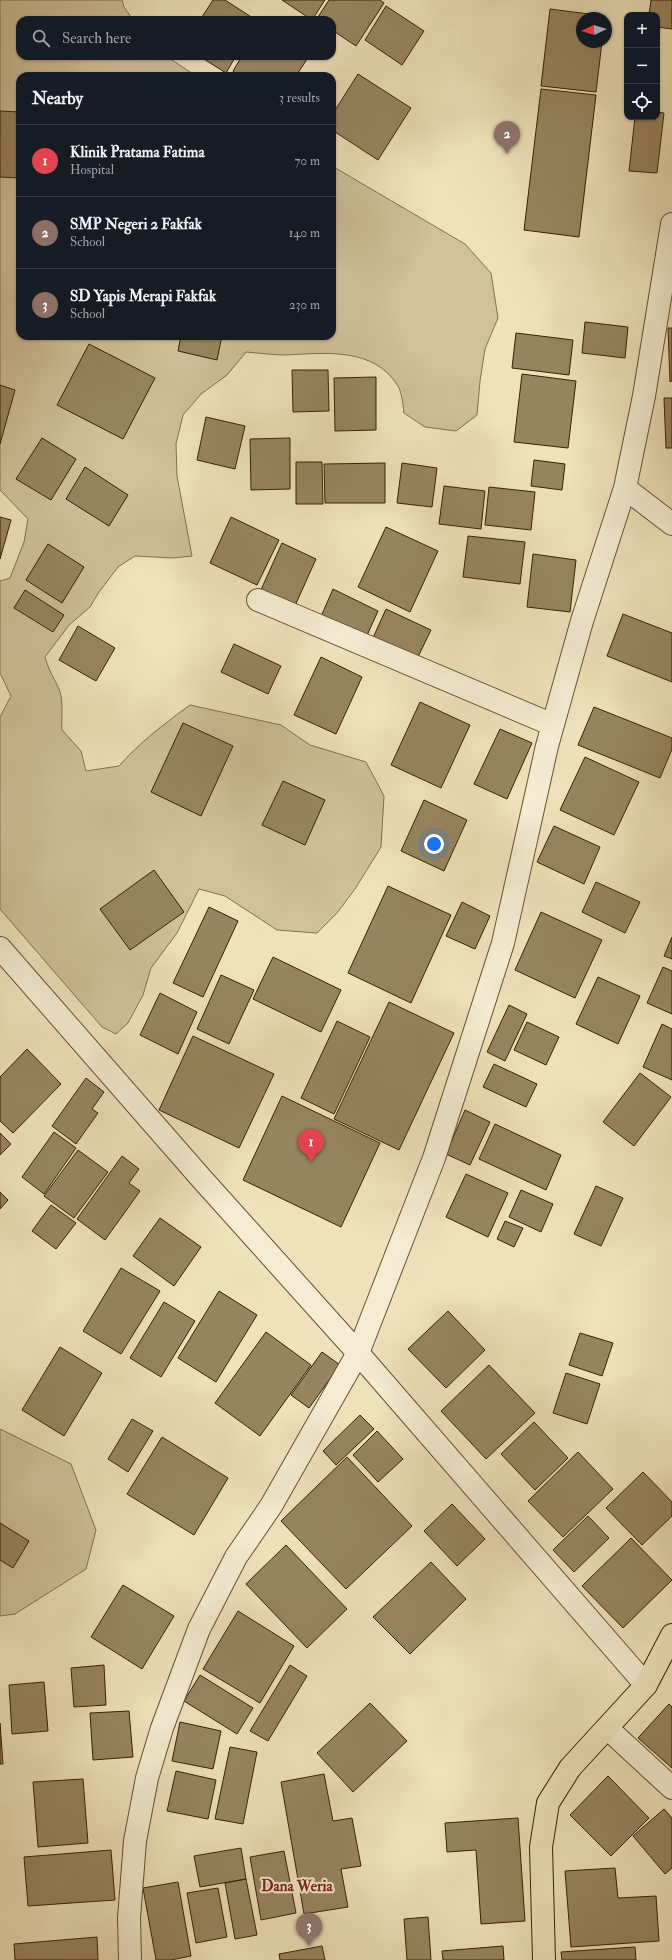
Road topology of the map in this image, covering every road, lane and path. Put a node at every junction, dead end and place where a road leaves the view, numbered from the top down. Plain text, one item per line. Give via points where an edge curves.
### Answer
1 (672, 224) edge
2 (625, 488) junction
3 (672, 524) edge
4 (258, 600) dead end
5 (553, 725) junction
6 (0, 948) edge
7 (358, 1352) junction
8 (672, 1635) edge
9 (646, 1684) junction
10 (607, 1728) junction
11 (672, 1788) edge
12 (130, 1960) edge
13 (544, 1960) edge

1 - 2 street via 644,396
2 - 3 street
2 - 5 street via 582,621
4 - 5 street
5 - 7 street via 503,943 434,1158
6 - 7 street via 201,1178
7 - 9 street
7 - 12 street via 271,1506 236,1557 196,1636 162,1728 147,1778 136,1841 129,1918
8 - 9 main road
9 - 10 main road
10 - 11 street
10 - 13 main road via 570,1768 548,1803 541,1847

